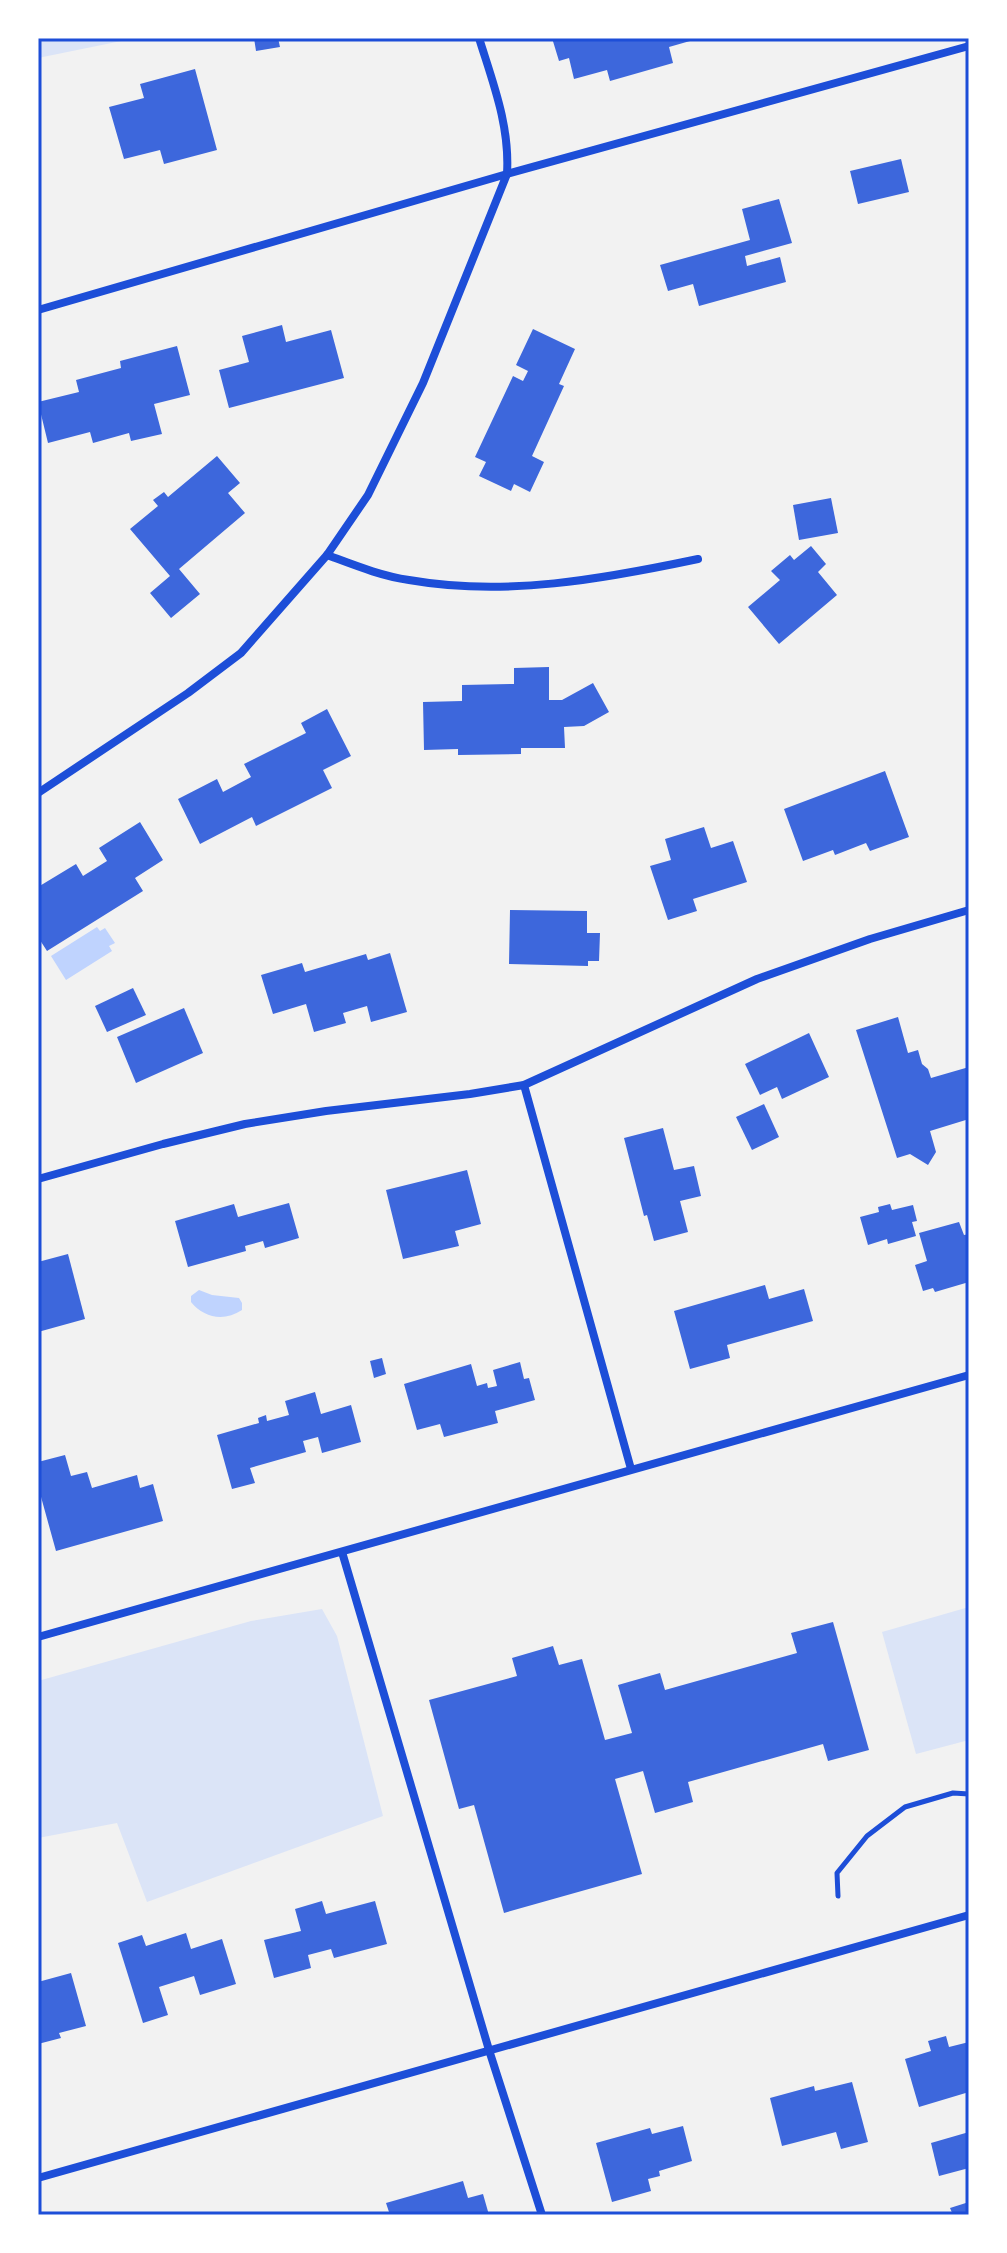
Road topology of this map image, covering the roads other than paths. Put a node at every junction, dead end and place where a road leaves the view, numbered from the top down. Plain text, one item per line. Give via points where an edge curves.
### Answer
1 (479, 38) edge
2 (969, 46) edge
3 (507, 174) junction
4 (38, 310) edge
5 (327, 555) junction
6 (698, 559) dead end
7 (38, 793) edge
8 (969, 910) edge
9 (524, 1085) junction
10 (38, 1179) edge
11 (969, 1375) edge
12 (631, 1469) junction
13 (342, 1552) junction
14 (38, 1637) edge
15 (969, 1915) edge
16 (489, 2050) junction
17 (38, 2178) edge
18 (542, 2215) edge

1 - 3 street via 504,118
2 - 3 street
3 - 4 street
3 - 5 street via 423,383 368,495
5 - 6 street via 407,580 523,586 604,578
5 - 7 street via 241,653
8 - 9 street via 757,979
9 - 10 street via 245,1124
9 - 12 street
11 - 12 street
12 - 13 street
13 - 14 street
13 - 16 street
15 - 16 street
16 - 17 street
16 - 18 street

